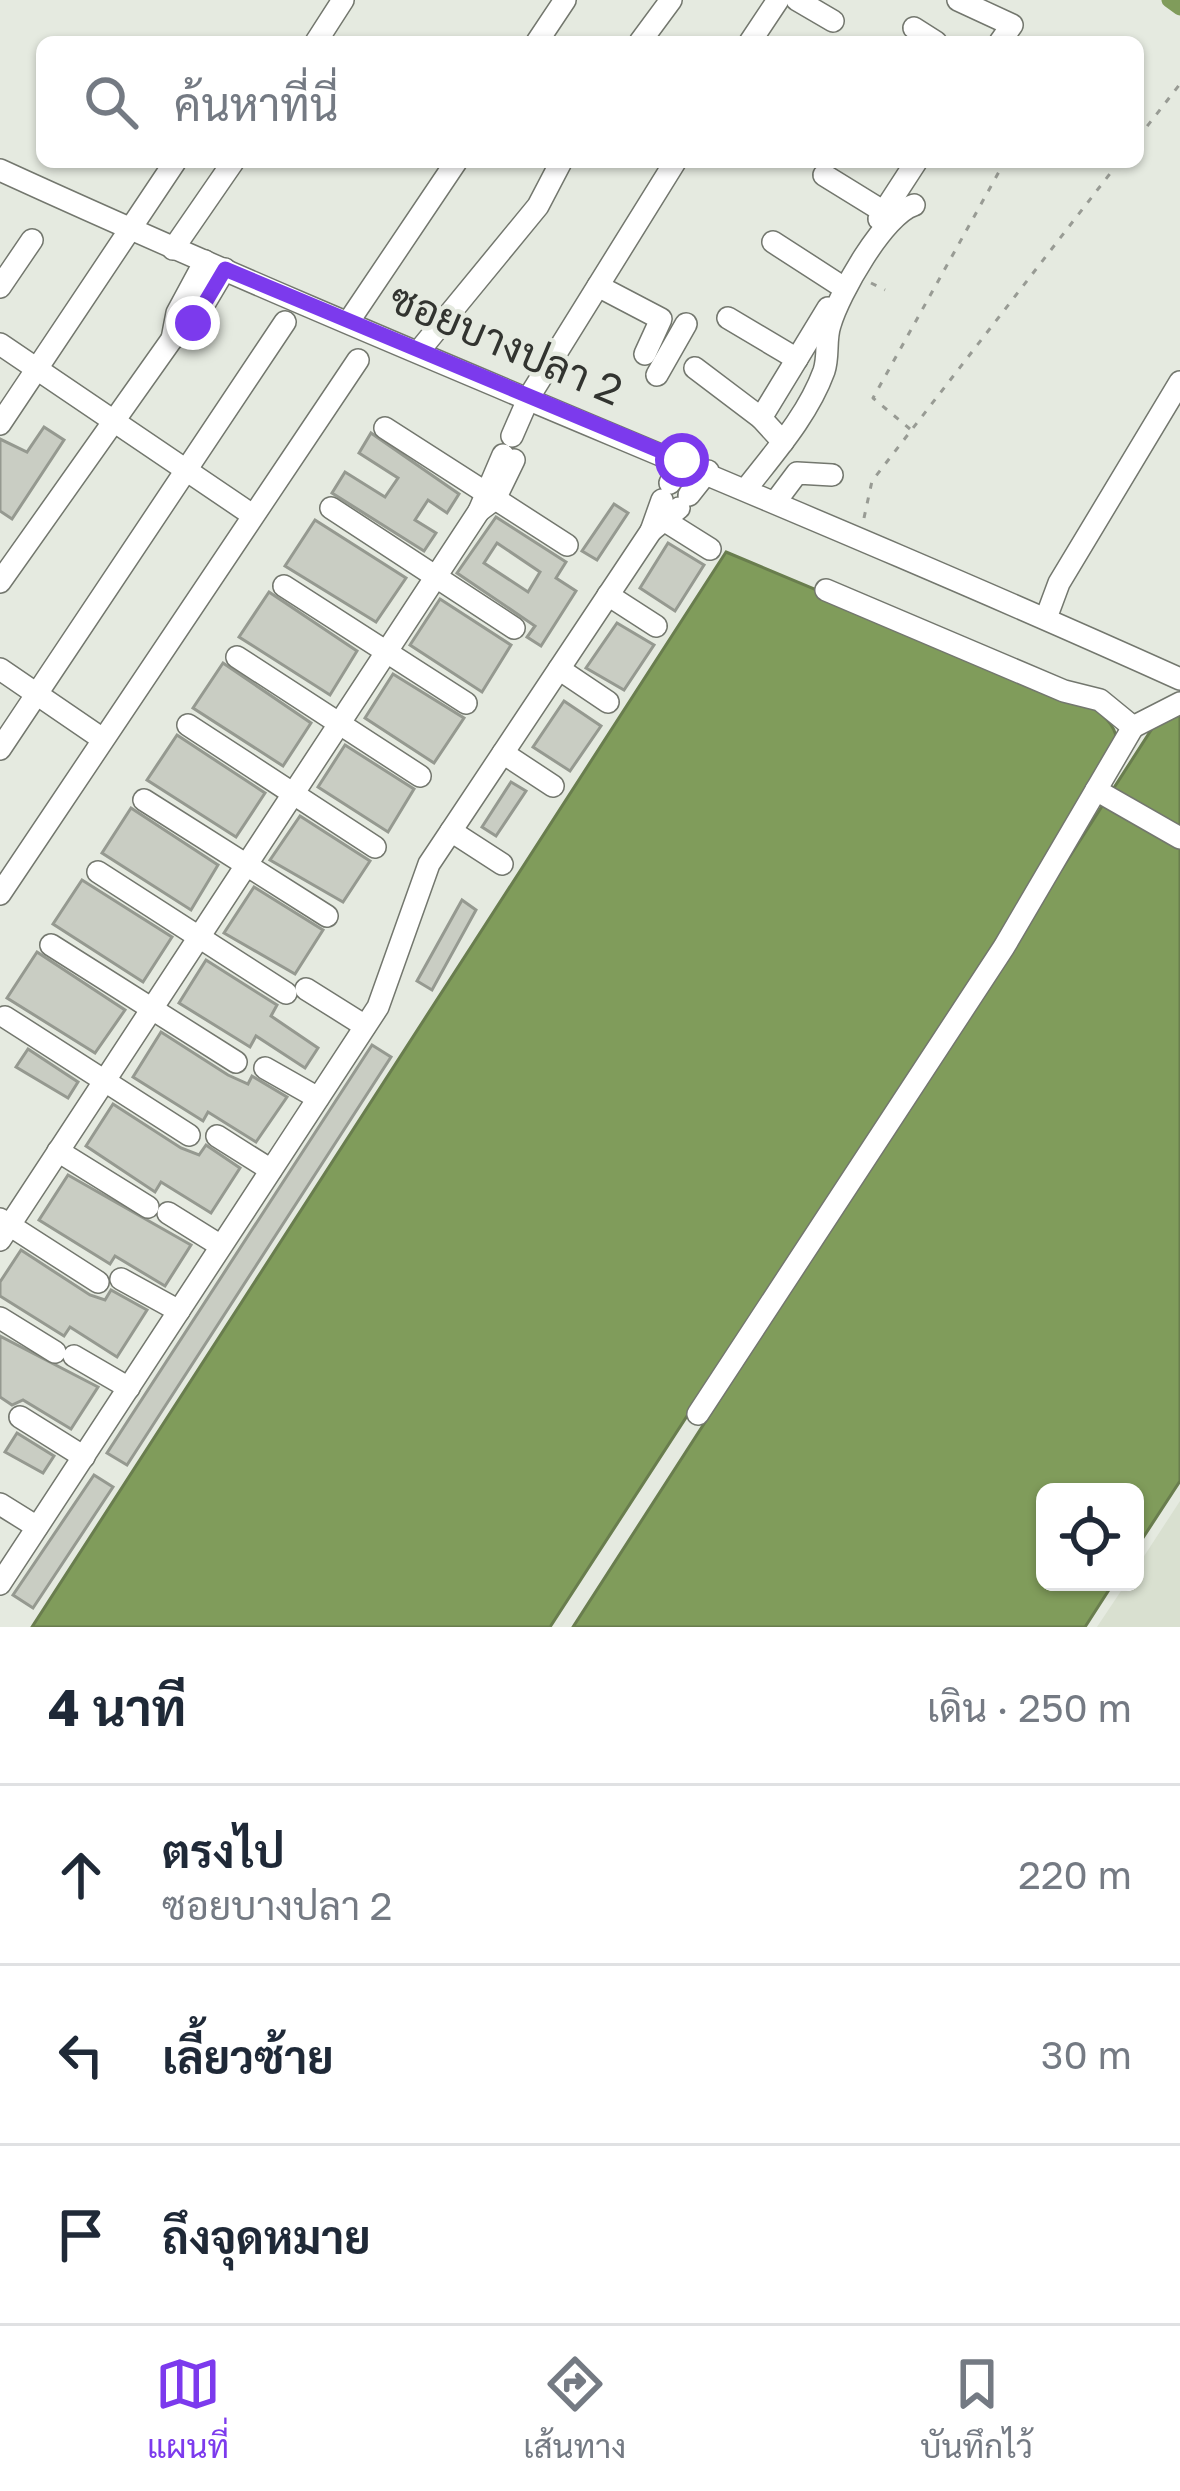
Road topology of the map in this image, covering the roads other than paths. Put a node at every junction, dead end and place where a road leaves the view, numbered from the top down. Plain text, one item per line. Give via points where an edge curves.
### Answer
1 (344, 0) edge
2 (566, 0) edge
3 (671, 0) edge
4 (797, 0) edge
5 (958, 0) edge
6 (768, 3) edge
7 (833, 21) dead end
8 (914, 28) dead end
9 (320, 36) edge
10 (541, 36) edge
11 (644, 36) edge
12 (753, 36) edge
13 (927, 36) edge
14 (1004, 36) edge
15 (171, 168) edge
16 (229, 168) edge
17 (452, 168) edge
18 (558, 168) edge
19 (671, 168) edge
20 (912, 168) edge
21 (0, 170) edge
22 (824, 175) dead end
23 (914, 205) dead end
24 (884, 212) junction
25 (129, 228) junction
26 (32, 240) dead end
27 (773, 242) dead end
28 (173, 249) junction
29 (215, 265) junction
30 (598, 286) junction
31 (841, 286) junction
32 (0, 287) edge
33 (728, 318) dead end
34 (349, 321) junction
35 (285, 322) dead end
36 (686, 324) dead end
37 (0, 344) edge
38 (656, 348) junction
39 (419, 351) junction
40 (358, 359) dead end
41 (797, 359) junction
42 (695, 368) dead end
43 (37, 369) junction
44 (657, 375) dead end
45 (1180, 382) edge
46 (536, 400) junction
47 (760, 418) junction
48 (110, 422) junction
49 (0, 424) edge
50 (385, 428) dead end
51 (783, 442) junction
52 (682, 460) junction
53 (187, 470) junction
54 (708, 471) junction
55 (832, 476) dead end
56 (746, 489) junction
57 (486, 500) junction
58 (776, 501) junction
59 (331, 508) dead end
60 (667, 508) junction
61 (250, 514) junction
62 (567, 545) dead end
63 (710, 549) dead end
64 (433, 574) junction
65 (0, 582) edge
66 (284, 586) dead end
67 (826, 590) dead end
68 (608, 595) junction
69 (1046, 618) junction
70 (656, 626) dead end
71 (514, 628) dead end
72 (384, 650) junction
73 (237, 657) dead end
74 (0, 669) edge
75 (559, 669) junction
76 (1180, 679) edge
77 (37, 694) junction
78 (608, 702) dead end
79 (1180, 703) edge
80 (466, 704) dead end
81 (337, 722) junction
82 (188, 725) dead end
83 (1133, 727) junction
84 (101, 738) junction
85 (0, 749) edge
86 (502, 753) junction
87 (420, 776) dead end
88 (553, 786) dead end
89 (1096, 790) junction
90 (291, 792) junction
91 (144, 800) dead end
92 (451, 831) junction
93 (1180, 838) edge
94 (375, 847) dead end
95 (245, 864) junction
96 (502, 864) dead end
97 (98, 872) dead end
98 (0, 894) edge
99 (327, 916) dead end
100 (198, 936) junction
101 (51, 945) dead end
102 (150, 1009) junction
103 (4, 1017) dead end
104 (365, 1026) junction
105 (236, 1063) dead end
106 (265, 1068) dead end
107 (104, 1080) junction
108 (318, 1098) junction
109 (189, 1135) dead end
110 (217, 1136) dead end
111 (58, 1151) junction
112 (271, 1170) junction
113 (3, 1228) edge
114 (221, 1246) junction
115 (178, 1311) junction
116 (0, 1318) edge
117 (128, 1388) junction
118 (698, 1414) dead end
119 (20, 1417) dead end
120 (84, 1457) junction
121 (0, 1504) edge
122 (38, 1527) junction
123 (0, 1584) edge

1 - 9 street
2 - 10 street
3 - 11 street
4 - 7 street
5 - 14 street via 1012,25
6 - 12 street
8 - 13 street
15 - 25 street
16 - 28 street
17 - 34 street
18 - 39 street via 538,206
19 - 30 street
20 - 24 street
21 - 25 street, ซอยบางปลา 2
22 - 24 street
23 - 51 street via 884,228 836,309 824,371
24 - 31 street
25 - 28 street, ซอยบางปลา 2
25 - 43 street
26 - 32 street
27 - 31 street
28 - 29 street, ซอยบางปลา 2
29 - 34 street, ซอยบางปลา 2
29 - 48 street via 193,323
30 - 38 street via 661,319
30 - 46 street
31 - 41 street
33 - 41 street
34 - 39 street, ซอยบางปลา 2
35 - 53 street
36 - 38 street
37 - 43 street
38 - 44 street
39 - 46 street, ซอยบางปลา 2
40 - 61 street
41 - 47 street
42 - 47 street
43 - 48 street
43 - 49 street
45 - 69 street
46 - 52 street, ซอยบางปลา 2
46 - 57 street
47 - 51 street
48 - 53 street
48 - 65 street
50 - 57 street
51 - 56 street
52 - 54 street, ซอยบางปลา 2
52 - 60 street
53 - 61 street
53 - 77 street
54 - 56 street, ซอยบางปลา 2
54 - 60 street
55 - 58 street via 797,473
56 - 58 street, ซอยบางปลา 2
57 - 62 street
57 - 64 street
58 - 69 street, ซอยบางปลา 2
59 - 64 street
60 - 63 street
60 - 68 street
61 - 84 street
64 - 71 street
64 - 72 street
66 - 72 street
67 - 83 street via 1100,700
68 - 70 street
68 - 75 street
69 - 76 street, ซอยบางปลา 2
72 - 80 street
72 - 81 street
73 - 81 street
74 - 77 street
75 - 78 street
75 - 86 street
77 - 84 street
77 - 85 street
79 - 83 street
81 - 87 street
81 - 90 street
82 - 90 street
83 - 89 street
84 - 98 street
86 - 88 street
86 - 92 street
89 - 93 street
89 - 118 street via 1004,947
90 - 94 street
90 - 95 street
91 - 95 street
92 - 96 street
92 - 104 street via 423,877 390,984
95 - 99 street
95 - 100 street
97 - 100 street
100 - 102 street
100 - 104 street
101 - 102 street
102 - 105 street
102 - 107 street
103 - 107 street
104 - 108 street
106 - 108 street
107 - 109 street
107 - 111 street
108 - 112 street
110 - 112 street
111 - 113 street
111 - 114 street
112 - 114 street
113 - 115 street
114 - 115 street
115 - 117 street
116 - 117 street
117 - 120 street
119 - 120 street
120 - 122 street
121 - 122 street
122 - 123 street

